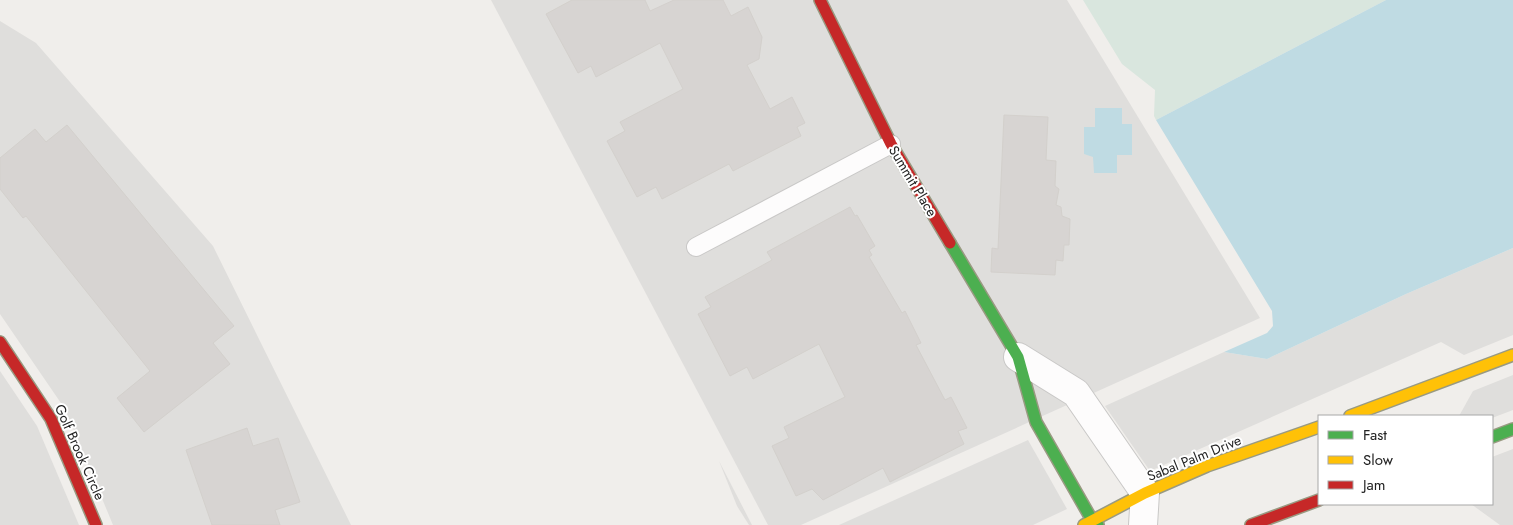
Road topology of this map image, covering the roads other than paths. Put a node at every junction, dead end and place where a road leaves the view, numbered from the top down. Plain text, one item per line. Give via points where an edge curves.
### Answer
1 (820, 0) edge
2 (891, 144) junction
3 (696, 247) dead end
4 (0, 342) edge
5 (1513, 355) edge
6 (1018, 357) junction
7 (1353, 415) edge
8 (1318, 427) edge
9 (1513, 429) edge
10 (1493, 437) edge
11 (1145, 493) junction
12 (1318, 500) edge
13 (1091, 523) edge
14 (96, 525) edge
15 (1143, 525) edge
16 (1251, 525) edge

1 - 2 street, Summit Place
2 - 3 lane
2 - 6 street, Summit Place
4 - 14 street, Golf Brook Circle via 51,418
5 - 7 street
6 - 11 street, Summit Place via 1076,393
6 - 13 street, Summit Place via 1036,422
8 - 11 street, Sabal Palm Drive via 1207,466
9 - 10 street
11 - 13 street, Sabal Palm Drive
11 - 15 street
12 - 16 street

